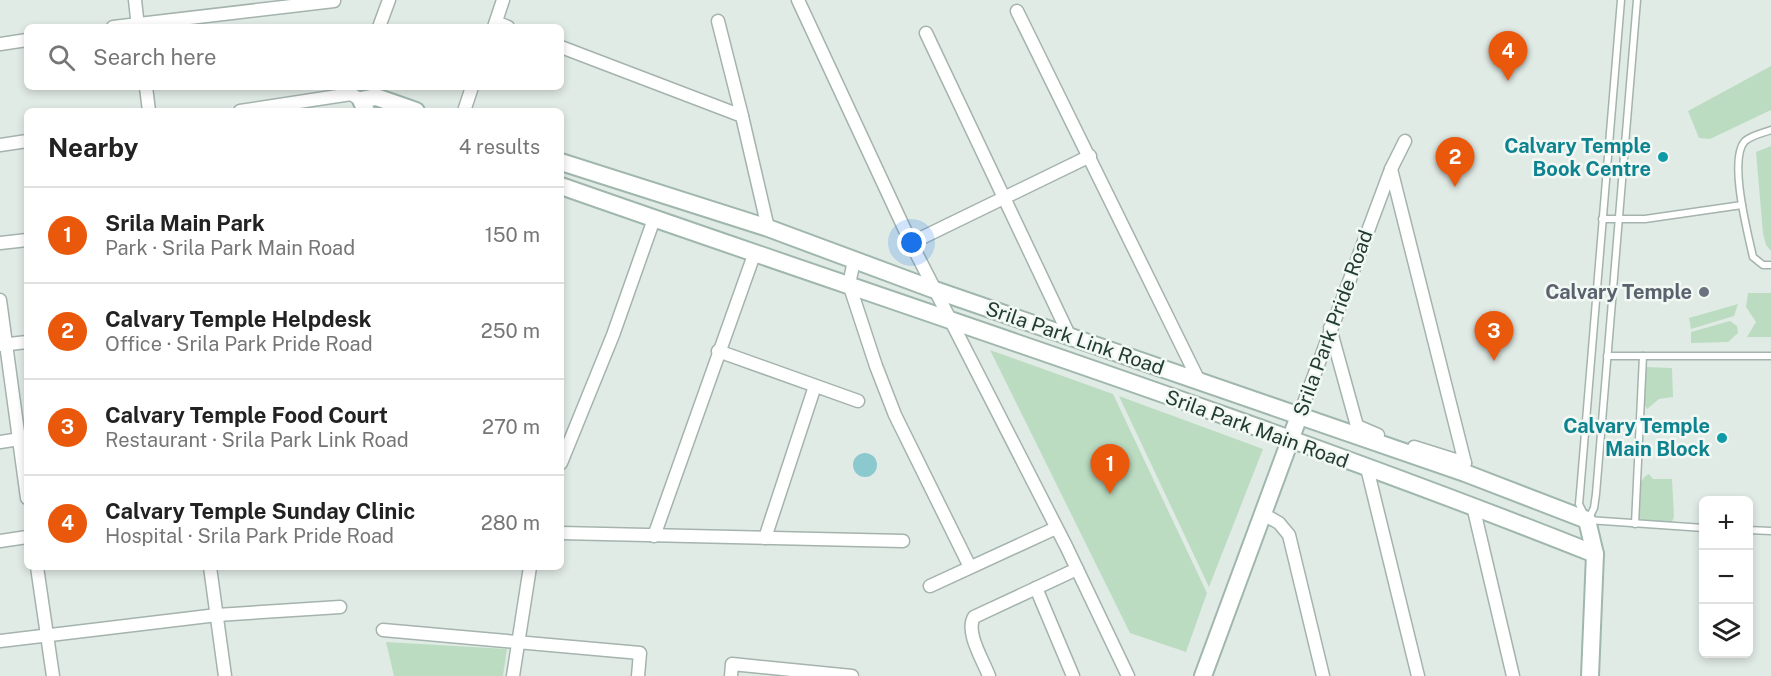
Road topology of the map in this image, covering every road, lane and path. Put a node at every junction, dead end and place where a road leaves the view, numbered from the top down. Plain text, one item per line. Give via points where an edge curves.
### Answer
1 (135, 0) edge
2 (334, 0) edge
3 (389, 0) edge
4 (503, 0) edge
5 (1621, 0) edge
6 (1637, 0) edge
7 (799, 4) edge
8 (1017, 11) dead end
9 (718, 21) dead end
10 (138, 24) edge
11 (146, 24) edge
12 (380, 24) edge
13 (495, 24) edge
14 (926, 33) dead end
15 (24, 40) edge
16 (0, 44) edge
17 (564, 48) edge
18 (146, 90) edge
19 (471, 90) edge
20 (358, 98) edge
21 (149, 108) edge
22 (267, 108) edge
23 (407, 108) edge
24 (465, 108) edge
25 (742, 116) junction
26 (1771, 130) edge
27 (24, 141) edge
28 (1405, 141) dead end
29 (0, 145) edge
30 (1090, 156) junction
31 (564, 163) edge
32 (1391, 169) junction
33 (564, 187) edge
34 (1004, 198) junction
35 (1742, 205) junction
36 (654, 219) junction
37 (1602, 219) junction
38 (1618, 221) junction
39 (768, 228) junction
40 (24, 240) edge
41 (0, 243) edge
42 (911, 243) junction
43 (755, 252) junction
44 (854, 261) junction
45 (1771, 265) edge
46 (849, 284) junction
47 (935, 290) junction
48 (0, 300) edge
49 (950, 319) junction
50 (1330, 328) junction
51 (1070, 337) junction
52 (24, 342) edge
53 (3, 345) edge
54 (718, 351) junction
55 (1607, 356) junction
56 (1643, 356) junction
57 (1771, 356) edge
58 (1199, 381) junction
59 (814, 386) junction
60 (858, 401) dead end
61 (1299, 416) junction
62 (23, 438) edge
63 (1289, 440) junction
64 (0, 441) edge
65 (24, 453) edge
66 (564, 455) edge
67 (1367, 468) junction
68 (1473, 506) junction
69 (1263, 514) junction
70 (1587, 520) junction
71 (1635, 524) junction
72 (1056, 528) junction
73 (1699, 528) edge
74 (1753, 530) edge
75 (1771, 531) edge
76 (564, 533) edge
77 (654, 536) junction
78 (24, 537) edge
79 (765, 538) junction
80 (0, 541) edge
81 (903, 541) dead end
82 (1595, 554) junction
83 (970, 567) junction
84 (1077, 569) junction
85 (37, 570) edge
86 (210, 570) edge
87 (529, 570) edge
88 (930, 586) dead end
89 (1036, 588) junction
90 (340, 607) dead end
91 (217, 615) junction
92 (383, 630) dead end
93 (47, 636) junction
94 (0, 641) edge
95 (517, 642) junction
96 (837, 675) edge
97 (1072, 675) edge
98 (53, 676) edge
99 (225, 676) edge
100 (513, 676) edge
101 (638, 676) edge
102 (731, 676) edge
103 (852, 676) edge
104 (989, 676) edge
105 (1128, 676) edge
106 (1203, 676) edge
107 (1323, 676) edge
108 (1418, 676) edge
109 (1513, 676) edge
110 (1590, 676) edge

1 - 10 street
2 - 11 street
3 - 12 street
4 - 13 street
5 - 37 lane
6 - 38 lane
7 - 42 street
8 - 30 street
9 - 25 street
14 - 34 street
15 - 16 street
17 - 25 street
18 - 21 street
19 - 24 street
20 - 22 street
20 - 23 street via 376,98
25 - 39 street
26 - 35 lane via 1746,140 1738,153
27 - 29 street
28 - 32 street, Srila Park Pride Road
30 - 34 street
30 - 58 street
31 - 39 street, Srila Park Link Road
32 - 50 street, Srila Park Pride Road
32 - 50 street via 1465,463 1357,426
33 - 36 street
34 - 42 street
34 - 51 street
35 - 38 lane
35 - 45 lane via 1753,257 1763,265
36 - 43 street
36 - 66 street via 613,335
37 - 38 lane
37 - 70 lane via 1579,504
38 - 55 lane
39 - 44 street, Srila Park Link Road
40 - 41 street
42 - 47 street
43 - 46 street
43 - 54 street
44 - 46 street
44 - 47 street, Srila Park Link Road
46 - 49 street, Srila Park Main Road
46 - 83 street via 895,415
47 - 49 street
47 - 51 street, Srila Park Link Road
48 - 53 street
49 - 63 street, Srila Park Main Road
49 - 72 street
50 - 61 street, Srila Park Pride Road
51 - 58 street, Srila Park Link Road
52 - 53 street
53 - 62 street
54 - 59 street
54 - 77 street
55 - 56 lane
55 - 70 lane via 1594,508
56 - 57 lane
56 - 71 lane
58 - 61 street, Srila Park Link Road
59 - 60 street
59 - 79 street
61 - 63 street, Srila Park Pride Road
61 - 70 street, Srila Park Link Road
62 - 64 street
62 - 65 street
63 - 67 street, Srila Park Main Road
63 - 69 street, Srila Park Pride Road
67 - 68 street, Srila Park Main Road
67 - 108 street
68 - 82 street, Srila Park Main Road
68 - 109 street
69 - 106 street, Srila Park Pride Road
69 - 107 street via 1290,535
70 - 71 lane
70 - 82 street
71 - 73 lane
72 - 83 street
72 - 84 street
74 - 75 lane
76 - 77 street
77 - 79 street
78 - 80 street
79 - 81 street
82 - 110 street
83 - 88 street
84 - 89 street
84 - 105 street
85 - 93 street
86 - 91 street
87 - 95 street
89 - 97 street
89 - 104 street via 974,617 971,623
90 - 91 street
91 - 93 street
91 - 99 street
92 - 95 street
93 - 94 street
93 - 98 street
95 - 100 street
95 - 101 street via 640,653
96 - 102 street via 732,663
96 - 103 street

